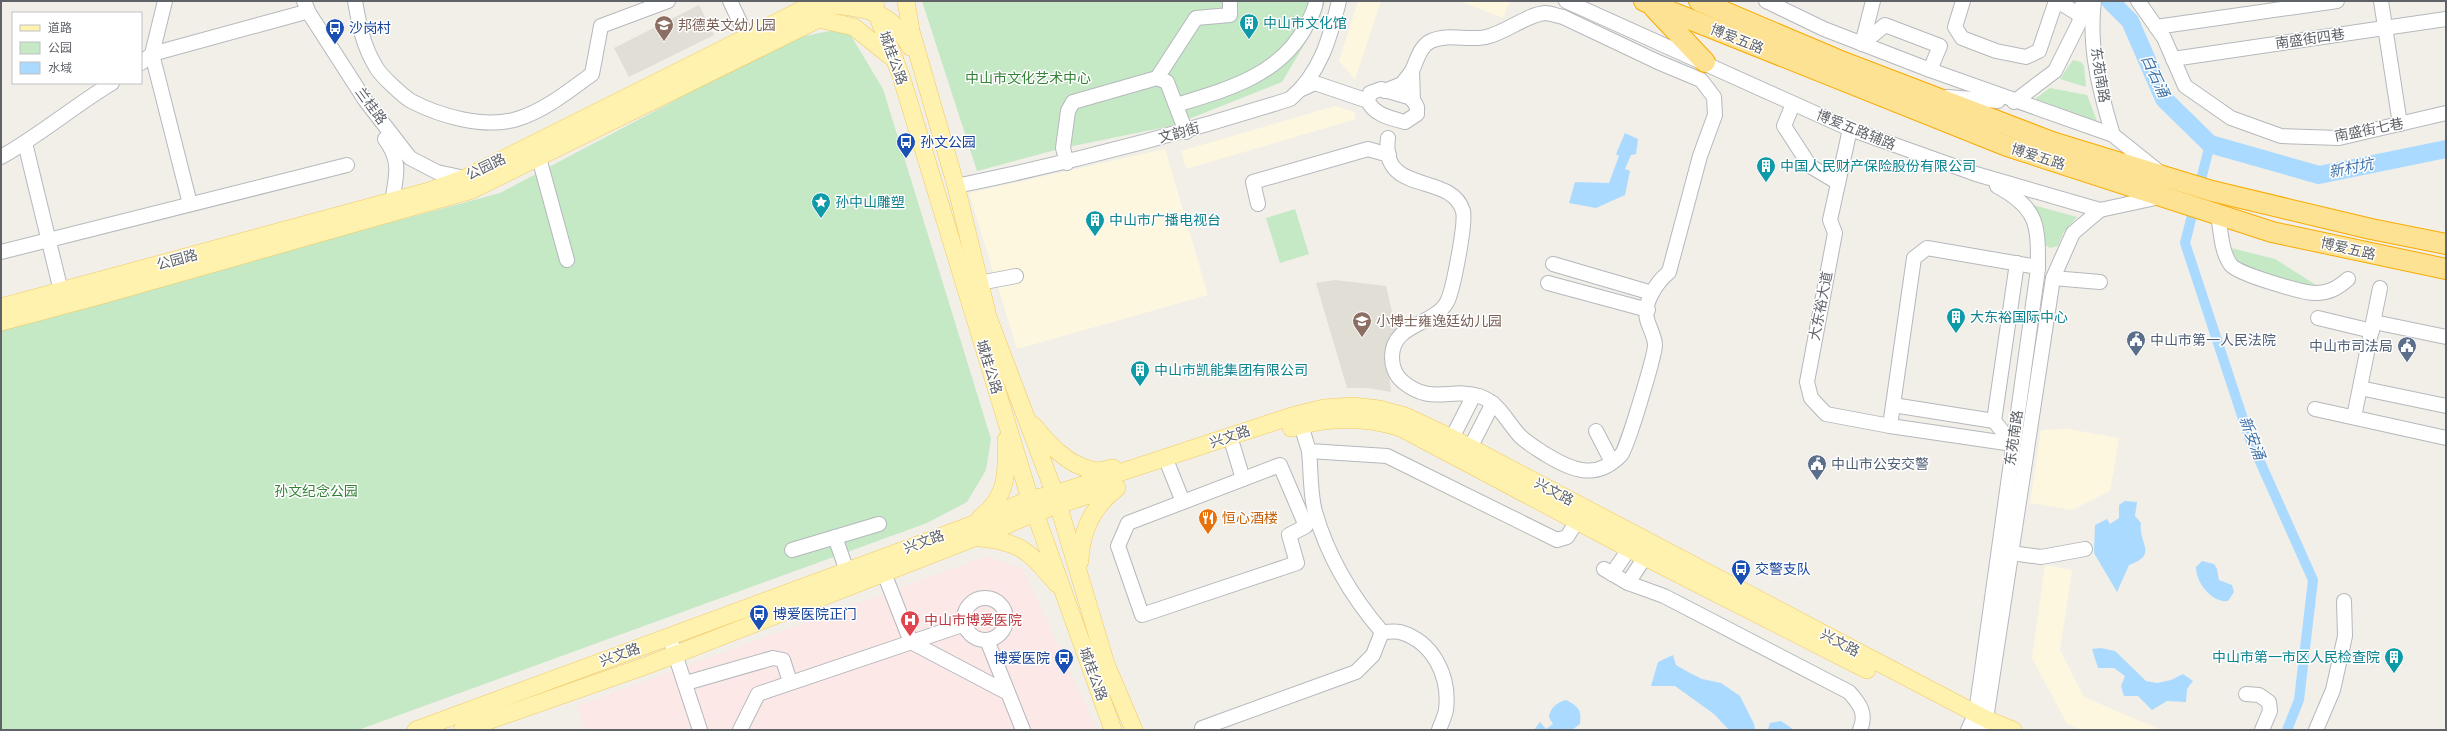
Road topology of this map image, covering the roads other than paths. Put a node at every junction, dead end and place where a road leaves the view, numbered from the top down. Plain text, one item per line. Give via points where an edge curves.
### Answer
1 (165, 1) edge
2 (355, 1) edge
3 (668, 1) edge
4 (730, 1) edge
5 (906, 1) edge
6 (1230, 1) edge
7 (1316, 1) edge
8 (1339, 1) edge
9 (1566, 1) edge
10 (1698, 1) edge
11 (1766, 1) edge
12 (1873, 1) edge
13 (1963, 1) edge
14 (2057, 1) edge
15 (2138, 1) edge
16 (2337, 1) edge
17 (2381, 1) edge
18 (817, 2) edge
19 (1647, 2) edge
20 (301, 5) edge
21 (876, 6) edge
22 (2271, 6) edge
23 (2087, 7) edge
24 (2446, 19) edge
25 (2156, 27) junction
26 (2385, 28) junction
27 (747, 37) junction
28 (1862, 44) junction
29 (146, 59) edge
30 (2173, 59) junction
31 (895, 60) junction
32 (1705, 62) junction
33 (1316, 67) junction
34 (1930, 70) junction
35 (922, 71) junction
36 (1412, 71) junction
37 (1157, 78) junction
38 (110, 84) edge
39 (1302, 89) junction
40 (1385, 90) junction
41 (1927, 96) junction
42 (1369, 97) junction
43 (1414, 101) junction
44 (2014, 102) junction
45 (1793, 104) junction
46 (1176, 105) junction
47 (1378, 113) junction
48 (2446, 113) edge
49 (1405, 122) junction
50 (2400, 124) junction
51 (1850, 129) junction
52 (1186, 132) junction
53 (2113, 135) junction
54 (1388, 138) junction
55 (25, 143) junction
56 (537, 150) junction
57 (1389, 155) junction
58 (1, 157) edge
59 (1068, 163) junction
60 (347, 165) dead end
61 (424, 166) junction
62 (1976, 174) junction
63 (464, 178) junction
64 (2167, 178) junction
65 (1837, 182) junction
66 (956, 186) junction
67 (433, 196) junction
68 (2160, 197) junction
69 (190, 204) junction
70 (1258, 204) dead end
71 (393, 208) junction
72 (2100, 210) junction
73 (2211, 213) junction
74 (49, 240) junction
75 (2446, 244) edge
76 (1, 252) edge
77 (567, 260) dead end
78 (2017, 263) junction
79 (1553, 264) dead end
80 (2038, 267) junction
81 (2446, 269) edge
82 (1016, 276) dead end
83 (2053, 278) junction
84 (2348, 279) dead end
85 (2100, 282) dead end
86 (979, 283) junction
87 (1548, 283) dead end
88 (2380, 288) dead end
89 (61, 291) junction
90 (1652, 293) junction
91 (1, 307) edge
92 (1648, 310) junction
93 (2318, 318) dead end
94 (1, 322) edge
95 (2373, 326) junction
96 (2446, 337) edge
97 (2360, 388) junction
98 (1474, 395) junction
99 (1493, 404) junction
100 (1893, 405) junction
101 (2446, 406) edge
102 (2315, 409) dead end
103 (1024, 413) junction
104 (1005, 417) junction
105 (2354, 417) junction
106 (1994, 421) junction
107 (1301, 425) junction
108 (1890, 426) junction
109 (1596, 431) dead end
110 (1452, 438) junction
111 (2446, 438) edge
112 (2013, 444) junction
113 (1233, 446) junction
114 (1470, 448) junction
115 (1309, 451) junction
116 (1172, 461) junction
117 (1612, 462) junction
118 (1243, 479) junction
119 (1121, 484) junction
120 (1057, 500) junction
121 (1183, 502) junction
122 (1033, 505) junction
123 (1577, 521) junction
124 (879, 524) dead end
125 (972, 531) junction
126 (835, 537) junction
127 (1629, 548) junction
128 (2085, 549) dead end
129 (792, 550) dead end
130 (2011, 553) junction
131 (1645, 557) junction
132 (847, 571) junction
133 (884, 573) junction
134 (1079, 574) junction
135 (1628, 583) junction
136 (1064, 593) junction
137 (2344, 601) dead end
138 (965, 624) junction
139 (1382, 632) junction
140 (669, 636) junction
141 (987, 640) junction
142 (911, 642) junction
143 (676, 654) junction
144 (790, 682) junction
145 (686, 683) junction
146 (1008, 693) junction
147 (2246, 694) dead end
148 (1978, 725) edge
149 (1202, 728) dead end
150 (416, 730) edge
151 (462, 730) edge
152 (700, 730) edge
153 (740, 730) edge
154 (1023, 730) edge
155 (1113, 730) edge
156 (1134, 730) edge
157 (1439, 730) edge
158 (1860, 730) edge
159 (2013, 730) edge
160 (2262, 730) edge
161 (2316, 730) edge

1 - 29 street
2 - 3 street via 362,38 376,68 410,100 452,116 489,122 516,119 560,99 592,74 601,26
4 - 27 street
5 - 35 main road, 城桂公路
6 - 37 street via 1230,15 1196,18
7 - 46 street via 1314,12 1296,45 1276,62 1239,85
8 - 33 street, 文韵街 via 1330,37
9 - 32 street, 博爱五路辅路
10 - 41 highway, 博爱五路
11 - 28 street, 博爱五路
12 - 28 street
13 - 14 street via 1955,26 1962,38 1996,51 2026,57 2040,51
14 - 23 street
15 - 25 street, 南盛街七巷
16 - 22 street
17 - 26 street
18 - 21 main road, 公园路
18 - 27 main road, 公园路
19 - 32 highway
19 - 68 highway, 博爱五路 via 2007,146
20 - 29 street
20 - 61 street, 兰桂路 via 309,13 365,100 410,158
20 - 71 street, 兰桂路 via 358,104 396,155
21 - 31 main road, 城桂公路
21 - 35 main road, 公园路 via 902,31
22 - 25 street
23 - 44 street, 东苑南路 via 2054,71
23 - 53 street, 东苑南路 via 2101,95
24 - 26 street, 南盛街四巷
25 - 30 street, 南盛街七巷
26 - 30 street, 南盛街四巷
26 - 50 street
27 - 56 main road, 公园路
28 - 34 street, 博爱五路
28 - 34 street via 1885,25 1940,46
29 - 69 street
30 - 50 street, 南盛街七巷 via 2185,86 2231,118 2280,136 2339,138
31 - 56 main road, 公园路 via 854,27 819,19
31 - 104 main road, 城桂公路
32 - 45 street, 博爱五路辅路
33 - 39 street, 文韵街
33 - 42 street via 1319,76
34 - 44 street, 博爱五路
35 - 66 main road, 城桂公路
36 - 40 street via 1402,84
36 - 43 street
36 - 90 street via 1422,47 1431,41 1449,37 1485,38 1515,27 1535,15 1546,13 1563,17 1701,80 1714,97 1715,115 1700,156 1669,272
37 - 46 street via 1167,82
37 - 59 street via 1073,102 1068,111 1063,148
38 - 55 street via 83,100
39 - 42 street via 1315,83
39 - 52 street, 文韵街 via 1290,99
40 - 42 street via 1374,91
40 - 43 street
41 - 44 street
41 - 64 highway, 博爱五路 via 2052,142
42 - 47 street via 1371,108
43 - 49 street via 1417,114
44 - 53 street, 博爱五路
45 - 51 street, 博爱五路辅路
45 - 65 street via 1784,126 1810,166
46 - 52 street
47 - 49 street
47 - 54 street
48 - 50 street, 南盛街七巷
49 - 54 street via 1396,127
51 - 62 street, 博爱五路辅路
51 - 65 street, 大东裕大道
52 - 59 street, 文韵街
53 - 64 street, 博爱五路
54 - 57 street
55 - 58 street
55 - 74 street
56 - 63 main road, 公园路
56 - 67 main road, 公园路 via 472,190
56 - 77 street
57 - 70 street via 1368,149 1253,182
57 - 98 street via 1395,170 1405,178 1436,188 1456,199 1463,212 1464,228 1447,303 1435,314 1405,331 1396,341 1392,348 1392,366 1401,380 1428,395
59 - 66 street, 文韵街
60 - 69 street
61 - 63 street, 兰桂路 via 437,172
61 - 67 street
62 - 72 street, 博爱五路辅路
62 - 80 street, 东苑南路 via 2008,192 2027,208 2037,228
63 - 67 main road, 公园路
64 - 75 highway, 博爱五路 via 2371,229
65 - 108 street, 大东裕大道 via 1830,220 1835,233 1806,382 1810,398 1826,414
66 - 86 main road, 城桂公路
67 - 71 main road, 公园路
68 - 72 street, 博爱五路辅路
68 - 73 highway, 博爱五路
69 - 74 street
71 - 89 main road, 公园路
71 - 94 main road, 公园路 via 96,298
72 - 83 street, 东苑南路 via 2073,233
73 - 81 highway, 博爱五路 via 2272,232
73 - 84 street via 2232,266 2253,278 2314,293 2335,290
74 - 76 street
74 - 89 street
78 - 80 street
78 - 100 street via 1927,248 1914,258
78 - 106 street
79 - 90 street
80 - 112 street, 东苑南路
82 - 86 street
83 - 85 street
83 - 130 street, 东苑南路
86 - 103 main road, 城桂公路 via 988,317
87 - 92 street
88 - 95 street
89 - 91 main road, 公园路
90 - 92 street
92 - 117 street via 1646,316 1655,344 1630,438 1623,454
93 - 95 street
95 - 96 street
95 - 97 street
97 - 101 street
97 - 105 street
98 - 99 street
98 - 110 street
99 - 114 street
99 - 117 street via 1529,444 1564,466 1578,471 1593,470
100 - 106 street
100 - 108 street
102 - 105 street
103 - 116 main road via 1051,446 1070,461 1093,471
103 - 120 main road, 城桂公路
104 - 122 main road, 城桂公路
104 - 125 main road via 1007,467 1002,494
105 - 111 street
106 - 112 street
107 - 113 main road, 兴文路
107 - 115 street
107 - 123 main road, 兴文路 via 1326,420 1355,419 1377,421 1401,428
108 - 112 street, 大东裕大道
109 - 117 street
110 - 114 main road, 兴文路
110 - 116 main road, 兴文路 via 1406,416 1353,406 1324,408 1295,415
112 - 148 street, 东苑南路
113 - 116 main road, 兴文路
113 - 118 street
114 - 148 main road, 兴文路
115 - 123 street via 1387,456 1557,540 1567,537
115 - 139 street via 1315,511 1333,559 1358,605
116 - 119 main road, 兴文路
116 - 120 main road, 兴文路
116 - 121 street
118 - 121 street
118 - 121 street via 1280,465 1306,526 1289,535 1297,563 1142,615 1118,546 1128,523
119 - 120 main road, 兴文路
119 - 134 main road via 1095,510 1081,540
120 - 122 main road, 兴文路
120 - 134 main road, 城桂公路
122 - 125 main road, 兴文路
122 - 136 main road, 城桂公路
123 - 127 main road, 兴文路
124 - 126 street
125 - 132 main road, 兴文路
125 - 133 main road, 兴文路
125 - 136 main road via 1005,540 1024,549
126 - 129 street
126 - 132 street
127 - 131 main road, 兴文路
127 - 135 street via 1608,572
128 - 130 street via 2041,557
130 - 148 street, 东苑南路
131 - 135 street
131 - 148 main road, 兴文路
132 - 140 main road, 兴文路
133 - 142 street
133 - 143 main road, 兴文路
134 - 156 main road, 城桂公路 via 1106,664
135 - 158 street via 1664,596 1849,692 1860,704 1864,721
136 - 155 main road, 城桂公路
137 - 161 street via 2345,636 2332,690
138 - 141 street via 973,636
138 - 141 street via 966,610 975,600 988,598 1000,604 1006,615 1004,628 994,638
138 - 142 street
139 - 149 street via 1373,655 1356,672
139 - 157 street via 1400,632 1421,642 1436,658 1446,682 1446,711
140 - 143 street
140 - 150 main road, 兴文路
141 - 146 street
142 - 144 street
142 - 146 street
143 - 145 street
143 - 151 main road, 兴文路
144 - 145 street via 783,660 774,658
144 - 153 street via 758,694
145 - 152 street
146 - 154 street
147 - 160 street via 2259,695 2269,702 2270,712
148 - 159 main road, 兴文路

